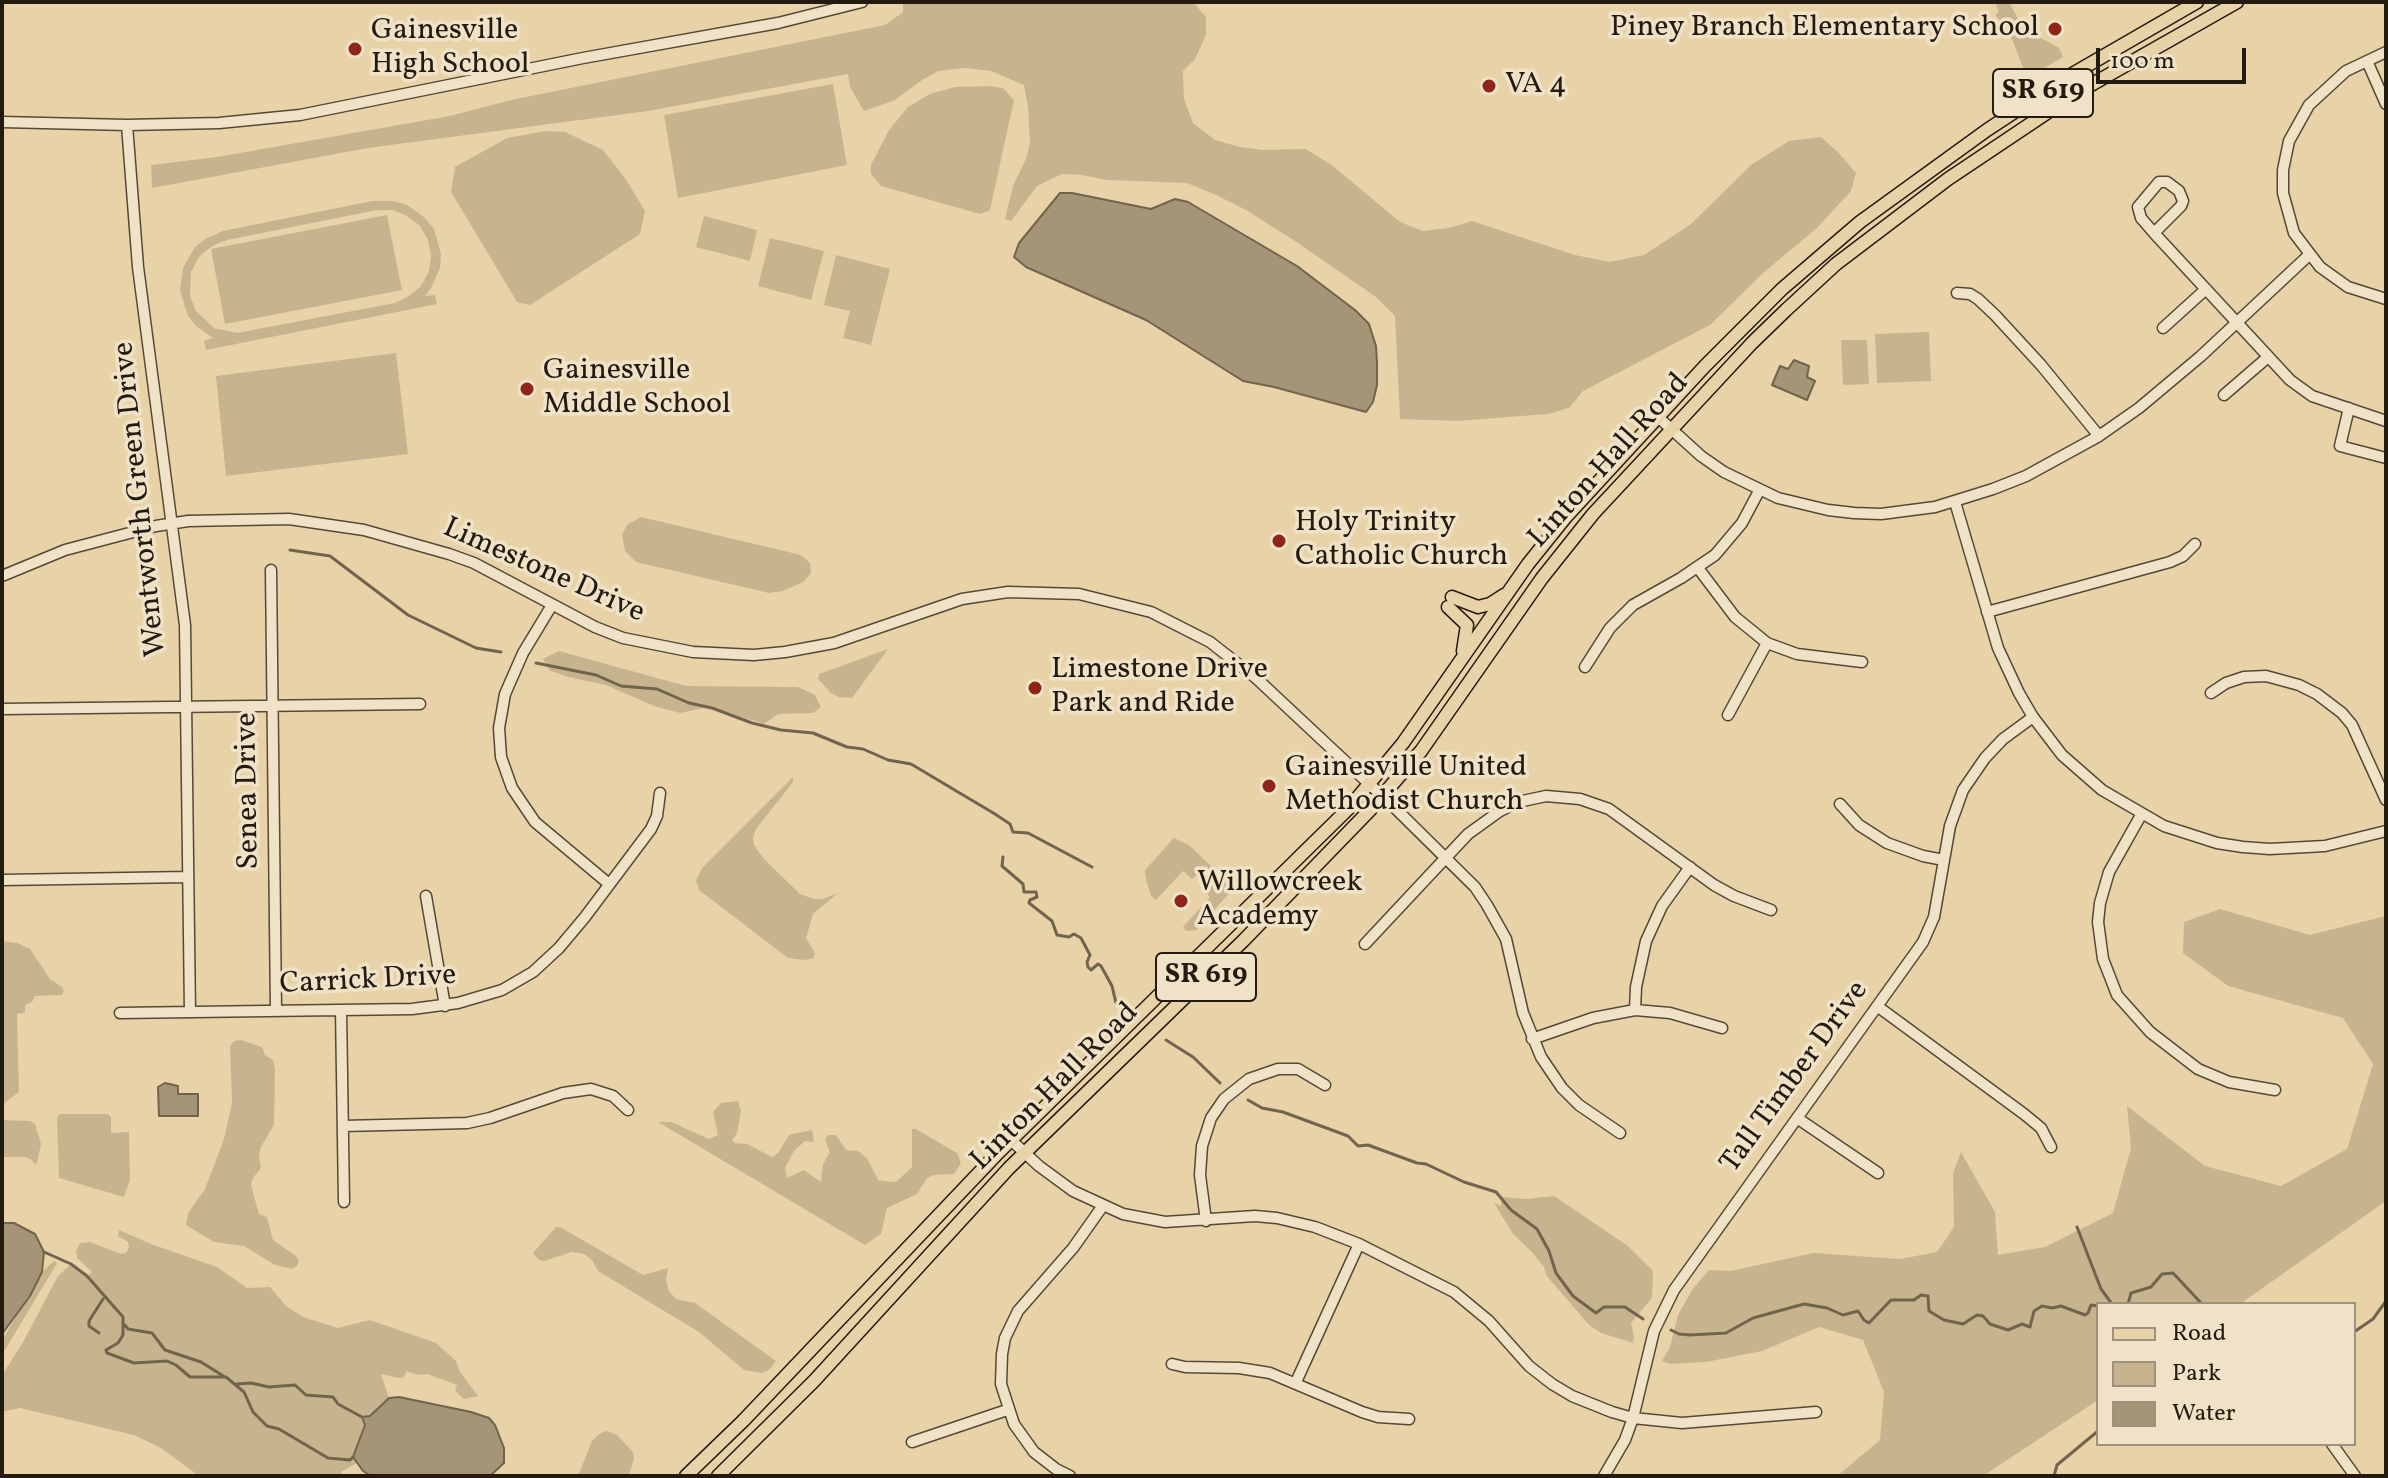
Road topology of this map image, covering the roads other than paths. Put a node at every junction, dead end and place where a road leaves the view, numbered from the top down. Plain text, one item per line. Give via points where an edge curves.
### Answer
1 (862, 2) edge
2 (2197, 2) edge
3 (2237, 2) edge
4 (2386, 52) edge
5 (2367, 61) junction
6 (2386, 104) edge
7 (2, 122) edge
8 (127, 125) junction
9 (2154, 233) junction
10 (2309, 255) junction
11 (2206, 289) junction
12 (1957, 293) dead end
13 (2386, 299) edge
14 (2237, 323) junction
15 (2163, 328) dead end
16 (2268, 357) junction
17 (2224, 395) dead end
18 (2349, 408) junction
19 (1658, 417) junction
20 (2386, 421) edge
21 (1672, 429) junction
22 (2099, 436) junction
23 (2386, 458) edge
24 (1759, 491) junction
25 (1955, 502) junction
26 (171, 523) junction
27 (2195, 544) dead end
28 (1698, 568) junction
29 (271, 570) dead end
30 (2, 576) edge
31 (1510, 591) junction
32 (552, 605) junction
33 (1987, 612) junction
34 (1767, 643) junction
35 (1460, 661) junction
36 (1862, 662) dead end
37 (1585, 667) dead end
38 (2211, 693) dead end
39 (420, 704) dead end
40 (273, 706) junction
41 (186, 707) junction
42 (2, 709) edge
43 (1728, 715) dead end
44 (2033, 717) junction
45 (1369, 784) junction
46 (660, 793) dead end
47 (1382, 796) junction
48 (2386, 800) edge
49 (1840, 804) dead end
50 (2141, 815) junction
51 (2386, 831) edge
52 (1445, 858) junction
53 (1944, 860) junction
54 (1690, 867) junction
55 (188, 877) junction
56 (2, 880) edge
57 (609, 884) junction
58 (426, 896) dead end
59 (1771, 910) dead end
60 (1365, 944) dead end
61 (445, 1006) junction
62 (1877, 1006) junction
63 (341, 1010) junction
64 (1635, 1010) junction
65 (276, 1011) junction
66 (190, 1012) junction
67 (120, 1013) dead end
68 (1722, 1028) dead end
69 (1532, 1039) junction
70 (1325, 1085) dead end
71 (2275, 1090) dead end
72 (628, 1110) dead end
73 (1797, 1118) junction
74 (343, 1126) junction
75 (1620, 1133) dead end
76 (1012, 1141) junction
77 (2051, 1147) dead end
78 (1024, 1153) junction
79 (1878, 1173) dead end
80 (344, 1202) dead end
81 (1102, 1207) junction
82 (1206, 1221) junction
83 (1359, 1244) junction
84 (1172, 1364) dead end
85 (1296, 1382) junction
86 (1007, 1410) junction
87 (1816, 1412) dead end
88 (1633, 1418) junction
89 (1409, 1419) dead end
90 (912, 1442) dead end
91 (2333, 1446) edge
92 (686, 1476) edge
93 (718, 1476) edge
94 (1070, 1476) edge
95 (1604, 1476) edge
96 (2355, 1476) edge

1 - 8 street via 778,23 300,115
2 - 19 main road, Linton Hall Road / SR 619 via 2069,76 1860,222 1782,289
3 - 21 main road, Linton Hall Road / SR 619 via 2075,94 1897,217 1794,302
4 - 5 street
5 - 6 street
5 - 10 street via 2319,93 2289,141 2283,170 2286,209
7 - 8 street
8 - 26 street, Wentworth Green Drive via 133,226
9 - 9 street via 2183,201 2167,182 2159,182 2138,207
9 - 11 street
10 - 13 street via 2348,287
10 - 14 street
11 - 14 street
11 - 15 street
12 - 22 street via 1970,294 1995,315
14 - 16 street
14 - 22 street
16 - 17 street
16 - 18 street via 2299,388
18 - 20 street
18 - 23 street via 2340,446
19 - 21 street
19 - 31 main road, Linton Hall Road / SR 619 via 1565,518
21 - 24 street via 1701,456
21 - 47 main road, Linton Hall Road / SR 619 via 1551,567 1421,751
22 - 25 street via 2026,476
24 - 25 street via 1854,513
24 - 28 street via 1729,540
25 - 33 street
26 - 30 street, Limestone Drive via 65,550
26 - 32 street, Limestone Drive via 289,519 364,530 474,563
26 - 41 street, Wentworth Green Drive via 183,601
27 - 33 street via 2170,562
28 - 34 street via 1735,617
28 - 37 street via 1633,605 1610,628
29 - 40 street, Senea Drive
31 - 35 main road, Linton Hall Road / SR 619
31 - 35 main road via 1481,607 1450,602 1467,625
32 - 45 street, Limestone Drive via 636,641 693,652 754,655 834,643 929,608 986,595 1079,594 1165,617 1227,654
32 - 57 street via 505,694 501,757 512,788 535,822
33 - 44 street via 2009,673
34 - 36 street via 1797,654
34 - 43 street
35 - 45 main road, Linton Hall Road / SR 619
38 - 48 street via 2244,677 2266,676 2317,694 2352,725
39 - 40 street
40 - 41 street
40 - 65 street, Senea Drive
41 - 42 street
41 - 55 street, Wentworth Green Drive
44 - 50 street via 2081,773
44 - 53 street, Tall Timber Drive via 2003,739 1973,773 1955,808
45 - 47 street, Limestone Drive
45 - 76 main road, Linton Hall Road / SR 619
46 - 57 street, Carrick Drive via 651,829
47 - 52 street, Limestone Drive
47 - 78 main road, Linton Hall Road / SR 619 via 1243,941
49 - 53 street via 1859,825 1887,843
50 - 51 street via 2217,843 2270,849 2325,846
50 - 71 street via 2109,872 2100,903 2101,950 2117,995 2150,1032 2198,1069 2229,1082
52 - 54 street via 1500,811 1529,799 1563,797 1609,809
52 - 60 street
52 - 69 street, Limestone Drive via 1475,887 1498,923
53 - 62 street, Tall Timber Drive via 1929,931
54 - 59 street via 1734,896
54 - 64 street via 1662,906 1646,941
55 - 56 street
55 - 66 street, Wentworth Green Drive
57 - 61 street, Carrick Drive via 533,972 502,990
58 - 61 street
61 - 63 street, Carrick Drive
62 - 73 street, Tall Timber Drive
62 - 77 street via 2024,1114 2041,1128
63 - 65 street, Carrick Drive
63 - 74 street
64 - 68 street
64 - 69 street
65 - 66 street, Carrick Drive
66 - 67 street, Carrick Drive
69 - 75 street, Limestone Drive via 1562,1088
70 - 82 street via 1298,1069 1278,1069 1249,1079 1224,1099 1202,1146
72 - 74 street via 613,1096 591,1089 477,1121
73 - 79 street
73 - 88 street, Tall Timber Drive via 1663,1310
74 - 80 street
76 - 78 street
76 - 92 main road, Linton Hall Road / SR 619
78 - 81 street
78 - 93 main road, Linton Hall Road / SR 619 via 814,1381
81 - 82 street via 1165,1222
81 - 86 street via 1011,1323 1000,1368
82 - 83 street via 1277,1218
83 - 85 street
83 - 88 street via 1454,1292 1552,1384 1593,1406
84 - 85 street via 1257,1370
85 - 89 street via 1362,1412
86 - 90 street
86 - 94 street via 1034,1452
87 - 88 street via 1694,1423
88 - 95 street, Tall Timber Drive
91 - 96 street

